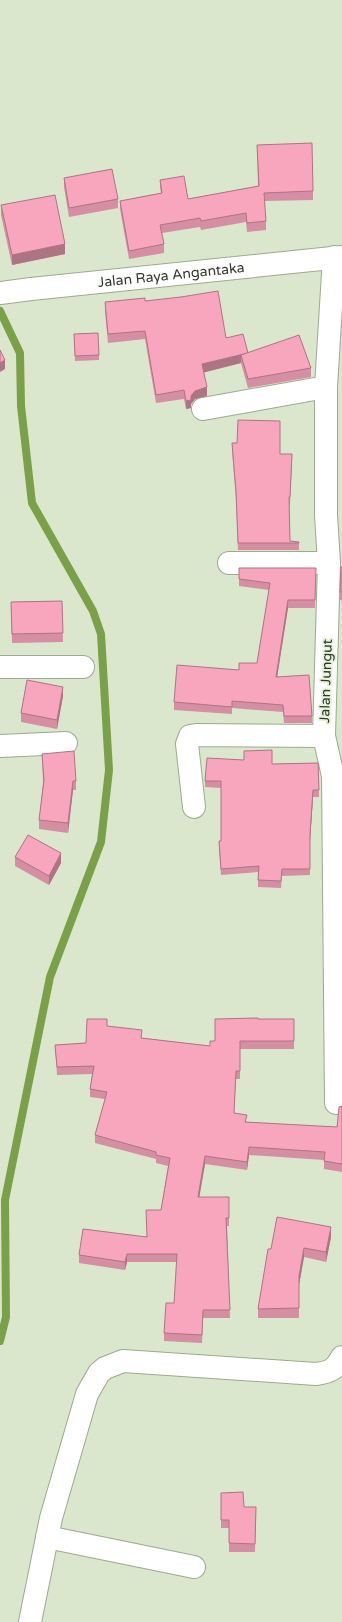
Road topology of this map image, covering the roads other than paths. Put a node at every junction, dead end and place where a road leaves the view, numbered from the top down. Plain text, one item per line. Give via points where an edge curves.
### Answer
1 (338, 257) edge
2 (0, 293) edge
3 (326, 387) junction
4 (203, 410) dead end
5 (229, 563) dead end
6 (328, 563) junction
7 (335, 641) edge
8 (83, 666) dead end
9 (0, 667) edge
10 (324, 736) junction
11 (66, 743) dead end
12 (0, 746) edge
13 (337, 776) edge
14 (194, 807) dead end
15 (336, 1103) dead end
16 (342, 1357) edge
17 (47, 1537) junction
18 (194, 1567) dead end
19 (30, 1622) edge

1 - 2 street, Jalan Raya Angantaka
1 - 3 street, Jalan Jungut
3 - 4 street
3 - 6 street, Jalan Jungut
5 - 6 street
6 - 7 street, Jalan Jungut
7 - 10 street, Jalan Jungut
8 - 9 street
10 - 13 street, Jalan Jungut
10 - 14 street via 190,736 187,744
11 - 12 street
13 - 15 street, Jalan Jungut
16 - 17 street via 338,1365 328,1372 316,1374 123,1361 105,1368 99,1373 87,1394
17 - 18 street
17 - 19 street

